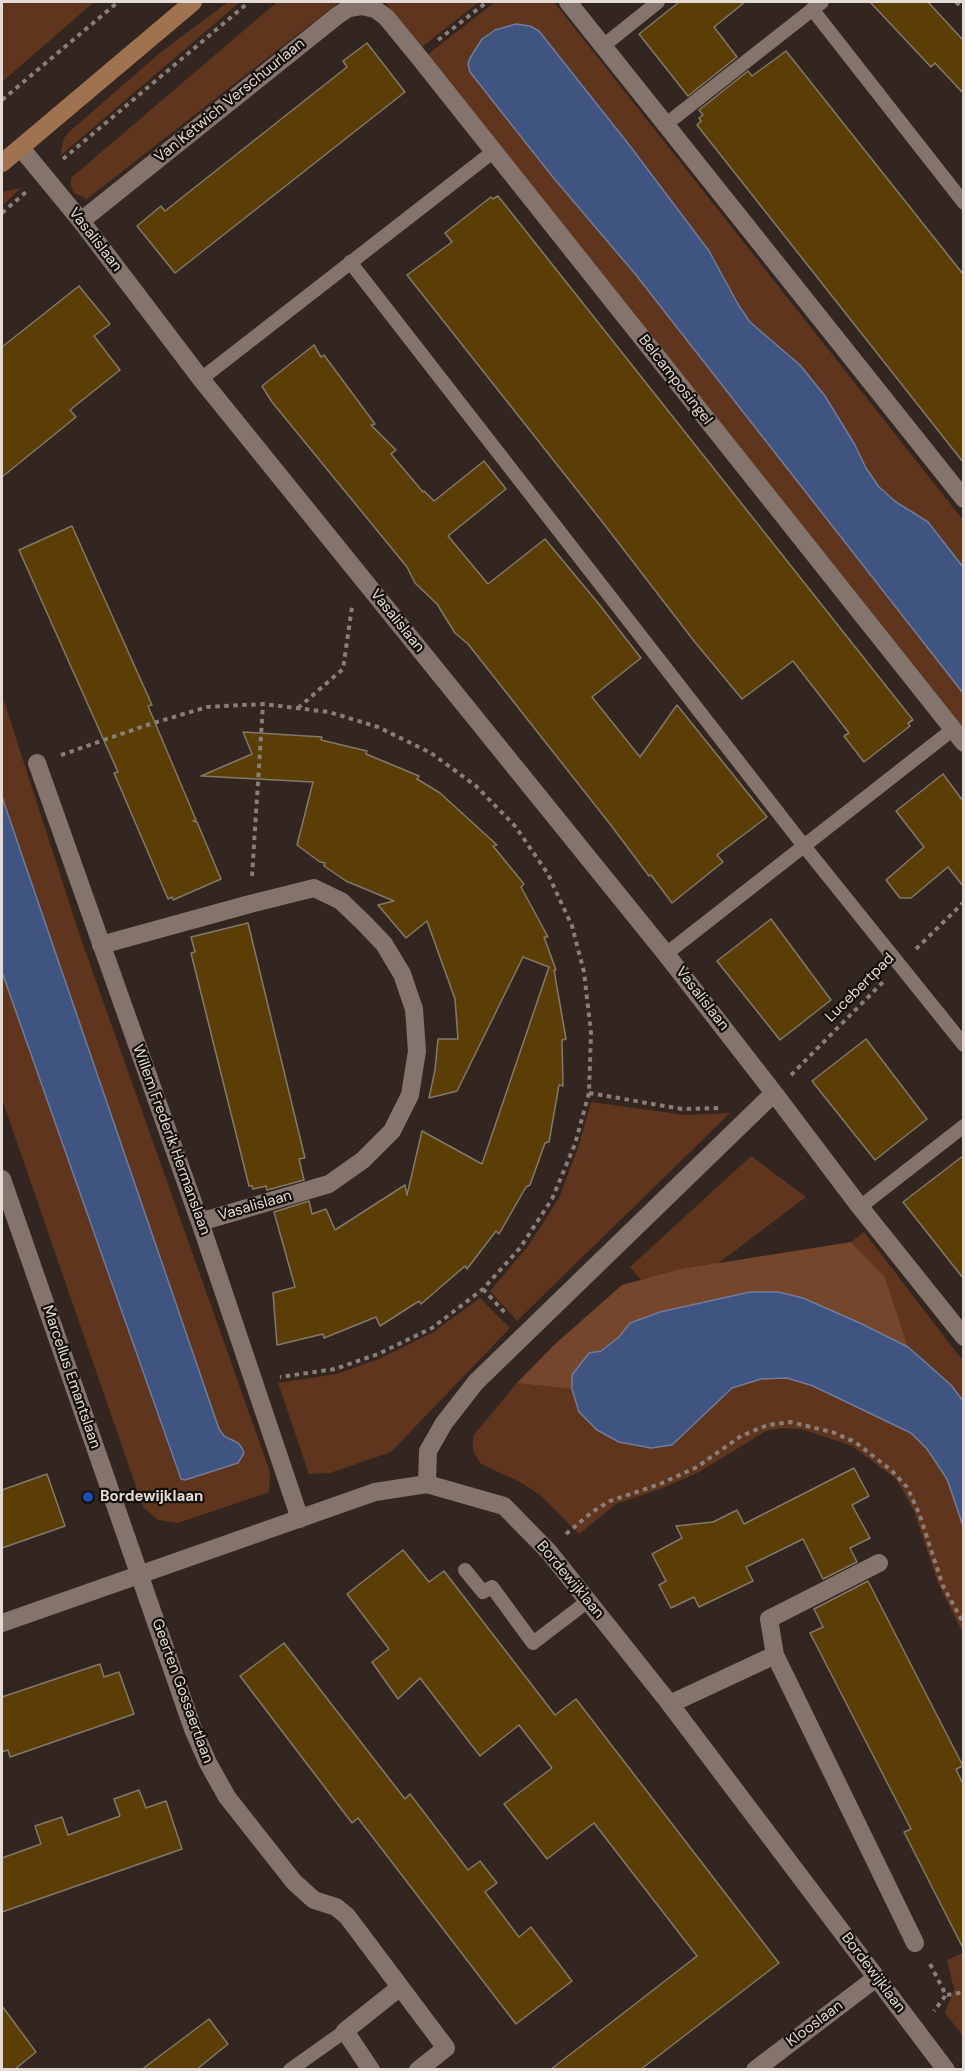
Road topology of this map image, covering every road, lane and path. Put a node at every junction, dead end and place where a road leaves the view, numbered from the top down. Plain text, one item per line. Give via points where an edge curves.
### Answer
1 (118, 2) edge
2 (193, 2) edge
3 (249, 2) edge
4 (487, 2) edge
5 (568, 2) edge
6 (658, 2) edge
7 (956, 2) edge
8 (817, 5) edge
9 (963, 9) edge
10 (386, 17) joint
11 (603, 46) junction
12 (418, 56) junction
13 (2, 100) edge
14 (665, 125) junction
15 (21, 148) junction
16 (494, 151) junction
17 (2, 163) edge
18 (44, 175) junction
19 (963, 203) edge
20 (2, 213) edge
21 (81, 221) junction
22 (350, 262) junction
23 (201, 379) junction
24 (963, 499) edge
25 (357, 573) junction
26 (263, 704) dead end
27 (298, 708) dead end
28 (958, 736) edge
29 (37, 763) dead end
30 (804, 846) junction
31 (963, 902) edge
32 (250, 904) junction
33 (101, 945) junction
34 (666, 954) junction
35 (899, 965) junction
36 (963, 1045) edge
37 (774, 1093) junction
38 (589, 1094) dead end
39 (758, 1107) junction
40 (963, 1126) edge
41 (2, 1179) edge
42 (860, 1207) junction
43 (200, 1222) junction
44 (483, 1289) dead end
45 (525, 1335) junction
46 (963, 1337) edge
47 (427, 1484) junction
48 (300, 1519) junction
49 (549, 1552) junction
50 (879, 1563) dead end
51 (465, 1570) dead end
52 (140, 1575) junction
53 (588, 1601) junction
54 (2, 1623) edge
55 (963, 1624) edge
56 (775, 1655) junction
57 (670, 1704) junction
58 (915, 1943) joint
59 (876, 1978) junction
60 (399, 1988) junction
61 (963, 1992) edge
62 (946, 1995) junction
63 (914, 2026) junction
64 (345, 2031) junction
65 (290, 2070) edge
66 (371, 2070) edge
67 (418, 2070) edge
68 (755, 2070) edge
69 (946, 2070) edge

1 - 13 path
2 - 15 main road
3 - 18 path
4 - 12 path
5 - 11 street
6 - 11 lane
7 - 9 path
8 - 14 lane
8 - 19 lane
10 - 12 street, Belcamposingel
10 - 21 street, Van Ketwich Verschuurlaan via 362,6 338,15
11 - 14 street
12 - 16 street, Belcamposingel
14 - 24 street
15 - 17 main road
15 - 18 street, Vasalislaan
16 - 22 lane
16 - 28 street, Belcamposingel
18 - 20 path
18 - 21 street, Vasalislaan
21 - 23 street, Vasalislaan
22 - 23 lane
22 - 30 lane
23 - 25 street, Vasalislaan
25 - 27 path via 343,669
25 - 34 street, Vasalislaan
26 - 32 path
28 - 30 lane
29 - 33 street, Willem Frederik Hermanslaan
30 - 34 lane
30 - 35 lane
31 - 35 path, Lucebertpad
32 - 33 street, Vasalislaan
32 - 43 street, Vasalislaan via 314,888 341,901 384,944 402,974 414,1009 417,1051 410,1095 392,1131 363,1160 329,1184
33 - 43 street, Willem Frederik Hermanslaan
34 - 37 street, Vasalislaan
35 - 36 lane
35 - 37 path, Lucebertpad
37 - 39 street
37 - 42 street, Vasalislaan
38 - 39 path via 682,1109
39 - 45 street
40 - 42 lane
41 - 52 street, Marcellus Emantslaan
42 - 46 street, Vasalislaan
43 - 48 street, Willem Frederik Hermanslaan
44 - 45 path
45 - 47 street via 476,1382 444,1423 428,1451
47 - 48 street, Bordewijklaan via 375,1492
47 - 49 street, Bordewijklaan via 504,1506
48 - 52 street, Bordewijklaan
49 - 53 street, Bordewijklaan
49 - 55 path via 574,1525 610,1502 697,1467 741,1436 789,1422 855,1442 907,1487 944,1586
50 - 56 street via 769,1619
51 - 53 lane via 483,1592 492,1587 533,1643
52 - 54 street, Bordewijklaan
52 - 60 street, Geerten Gossaertlaan via 194,1729 227,1797 294,1882 314,1900 336,1907 346,1916
53 - 57 street, Bordewijklaan
56 - 57 street
56 - 58 street
57 - 59 street, Bordewijklaan
58 - 62 path via 924,1950
59 - 63 street, Bordewijklaan
59 - 68 street, Klooslaan
60 - 64 street
60 - 67 street, Geerten Gossaertlaan via 446,2048
61 - 62 path
62 - 63 path via 939,2007
63 - 69 street, Bordewijklaan
64 - 65 lane
64 - 66 street

